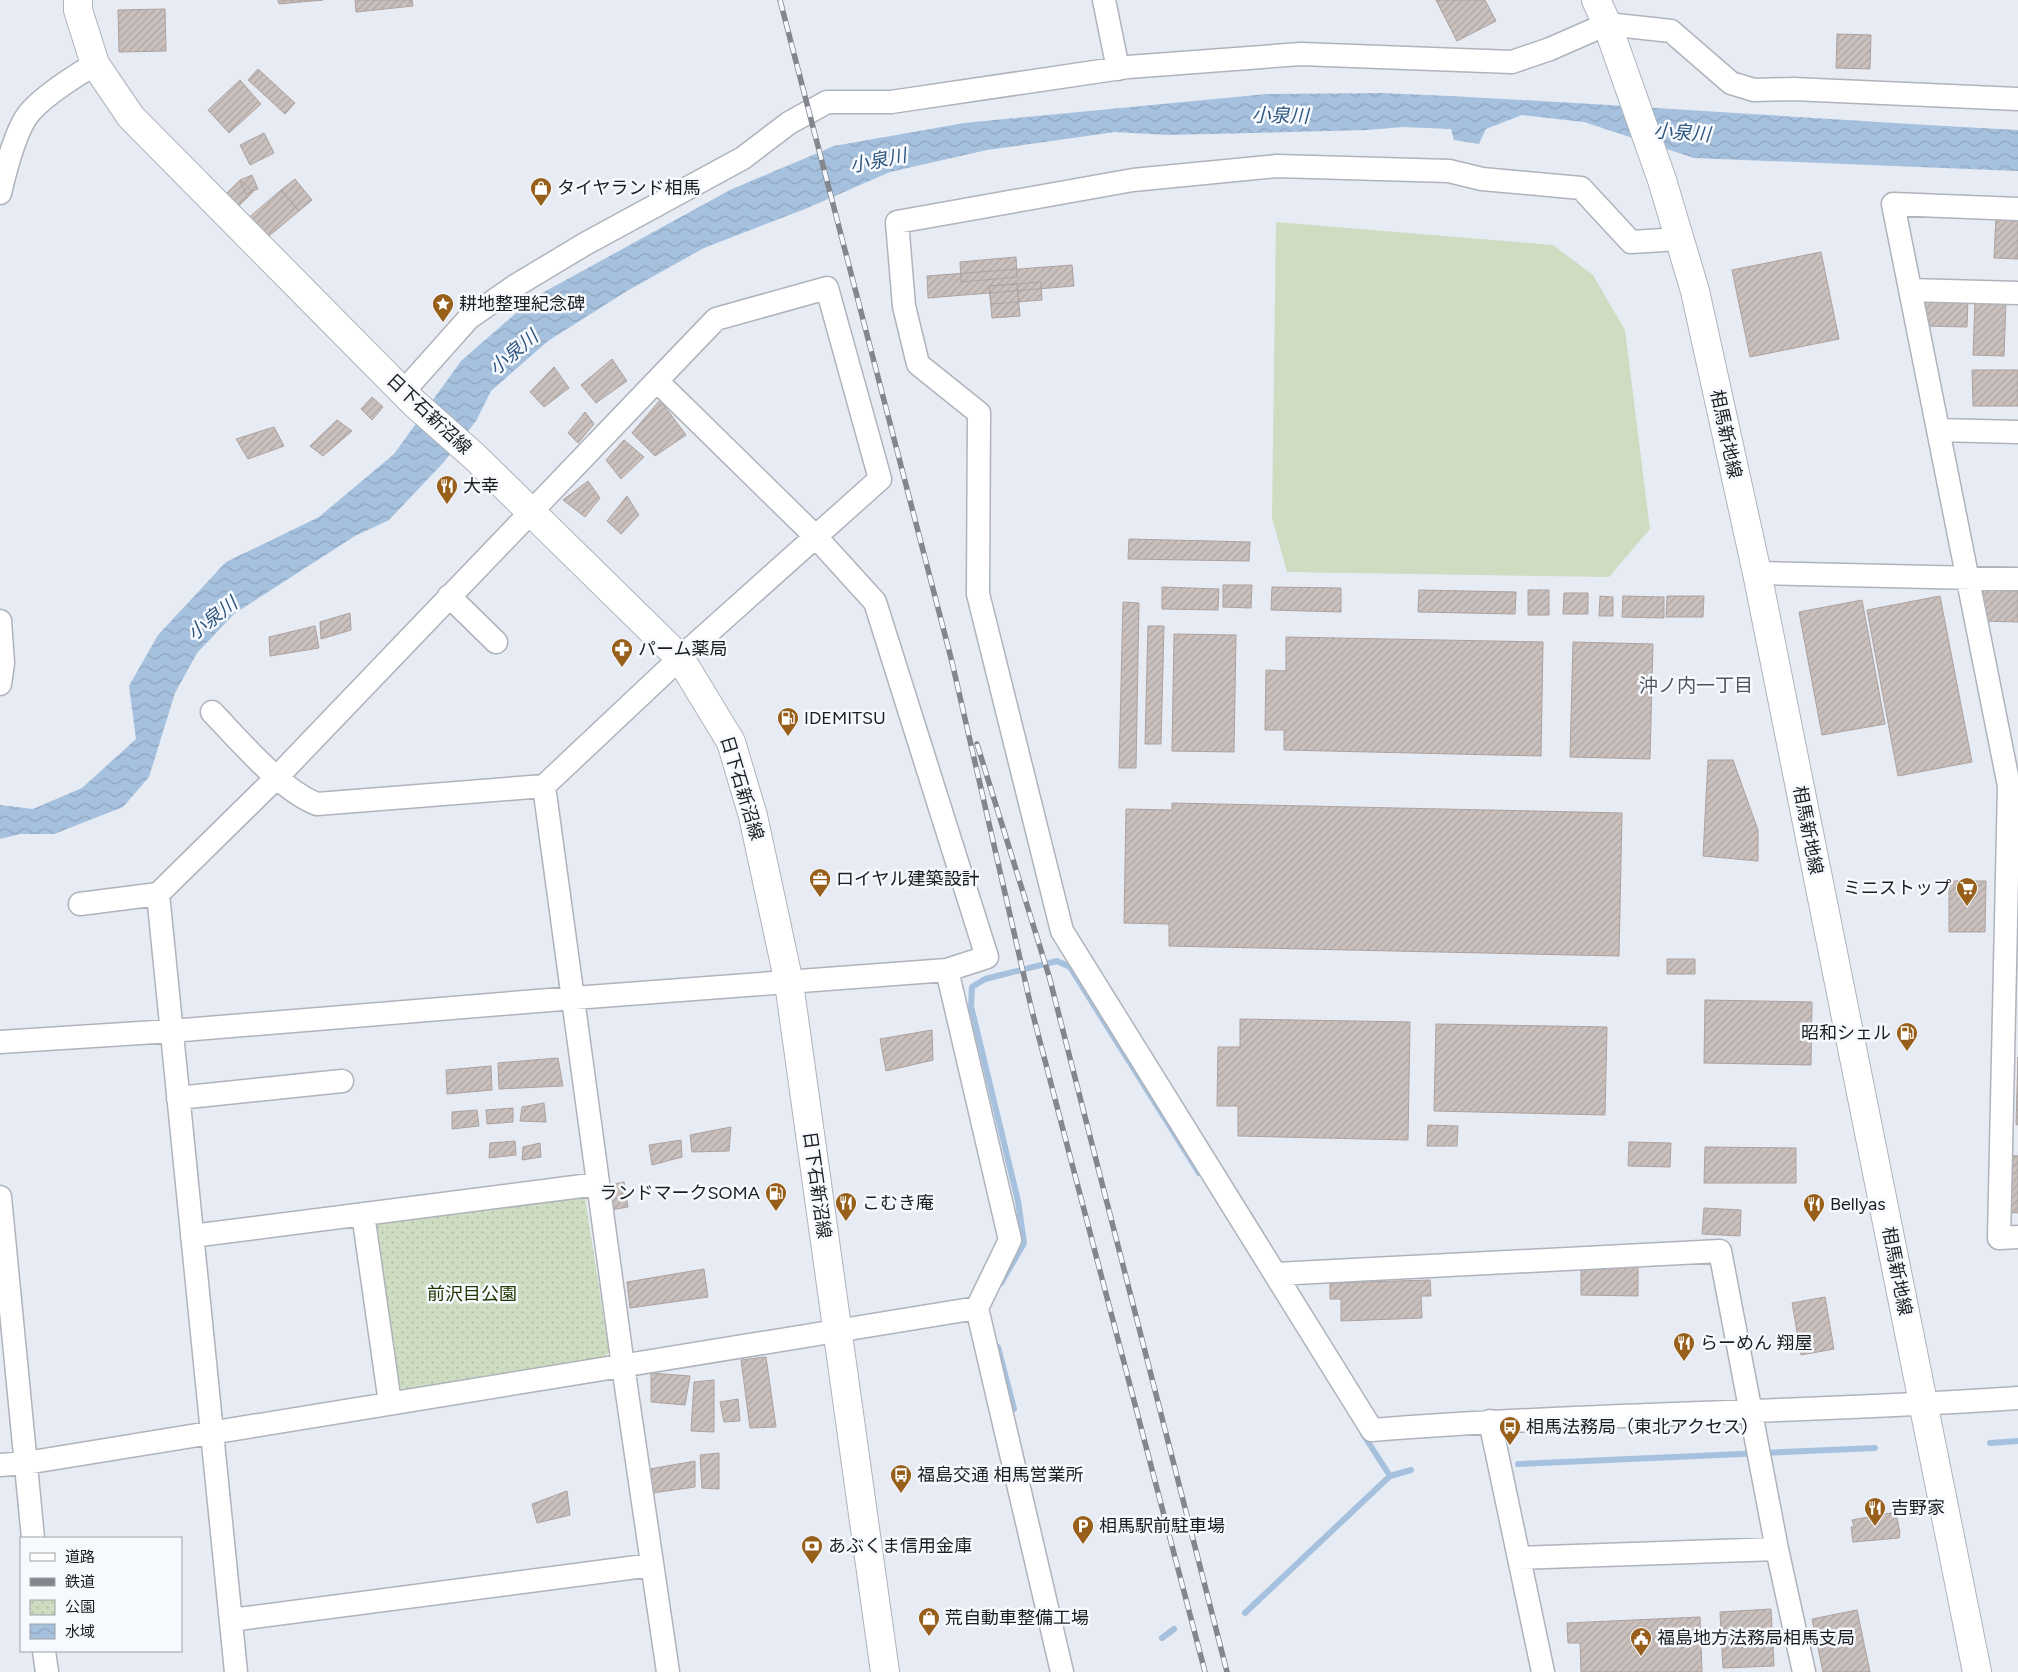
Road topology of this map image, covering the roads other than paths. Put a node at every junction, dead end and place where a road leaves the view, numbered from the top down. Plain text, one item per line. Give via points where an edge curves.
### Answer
1 (78, 0) edge
2 (1104, 0) edge
3 (1601, 12) edge
4 (94, 64) junction
5 (1118, 69) junction
6 (2018, 99) edge
7 (0, 193) edge
8 (2018, 208) edge
9 (1679, 239) junction
10 (1910, 290) junction
11 (2018, 294) edge
12 (658, 382) junction
13 (409, 398) junction
14 (1938, 430) junction
15 (2018, 432) edge
16 (530, 510) junction
17 (816, 537) junction
18 (1757, 573) junction
19 (1968, 578) junction
20 (2018, 579) edge
21 (449, 596) junction
22 (0, 621) edge
23 (496, 642) dead end
24 (680, 658) junction
25 (0, 684) edge
26 (212, 712) dead end
27 (2010, 745) edge
28 (277, 777) junction
29 (544, 786) junction
30 (158, 894) junction
31 (80, 904) dead end
32 (2012, 905) edge
33 (947, 970) junction
34 (789, 983) junction
35 (574, 998) junction
36 (172, 1031) junction
37 (0, 1042) edge
38 (342, 1082) dead end
39 (178, 1098) junction
40 (2010, 1142) edge
41 (598, 1184) junction
42 (0, 1197) edge
43 (363, 1214) junction
44 (192, 1236) junction
45 (2018, 1237) edge
46 (1276, 1274) junction
47 (977, 1308) junction
48 (838, 1332) junction
49 (8, 1364) edge
50 (623, 1366) junction
51 (2018, 1398) edge
52 (390, 1403) junction
53 (1923, 1405) junction
54 (1750, 1410) junction
55 (1490, 1421) junction
56 (212, 1432) junction
57 (26, 1463) junction
58 (0, 1465) edge
59 (33, 1537) edge
60 (1777, 1549) junction
61 (1519, 1558) junction
62 (652, 1564) junction
63 (231, 1620) junction
64 (44, 1652) edge
65 (46, 1672) edge
66 (236, 1672) edge
67 (668, 1672) edge
68 (884, 1672) edge
69 (1062, 1672) edge
70 (1543, 1672) edge
71 (1804, 1672) edge
72 (1977, 1672) edge

1 - 4 main road, 日下石新沼線
2 - 5 street
3 - 5 street via 1550,49 1512,62 1301,54
3 - 6 street via 1671,31 1731,83 1754,90 1793,88
3 - 9 main road, 相馬新地線 via 1662,180
4 - 7 street via 67,81 27,116 6,164
4 - 13 main road, 日下石新沼線 via 130,117
5 - 13 street via 890,102 827,102 789,123 743,158 585,244 469,318
8 - 10 street via 1893,204
9 - 18 main road, 相馬新地線 via 1695,291
9 - 46 street via 1631,242 1581,188 1482,179 1449,171 1277,166 1134,180 896,222 904,306 918,364 979,413 978,594 1062,931
10 - 11 street
10 - 14 street
12 - 16 street
12 - 17 street
12 - 17 street via 716,319 827,288 880,479
13 - 16 main road, 日下石新沼線
14 - 15 street
14 - 19 street
16 - 21 street
16 - 24 main road, 日下石新沼線
17 - 24 street
17 - 33 street via 876,602 987,957
18 - 19 street
18 - 53 main road, 相馬新地線
19 - 20 street
19 - 27 street
21 - 23 street
21 - 28 street
22 - 25 street via 3,664
24 - 29 street
24 - 34 main road, 日下石新沼線 via 731,742 754,816
26 - 28 street
27 - 32 street
28 - 29 street via 301,798 317,804
28 - 30 street
29 - 35 street
30 - 31 street
30 - 36 street
32 - 40 street
33 - 34 street
33 - 47 street via 1010,1240
34 - 35 street
34 - 48 main road, 日下石新沼線
35 - 36 street
35 - 41 street
36 - 37 street
36 - 39 street
38 - 39 street
39 - 44 street
40 - 45 street via 1999,1238
41 - 43 street
41 - 50 street
42 - 49 street
43 - 44 street
43 - 52 street
44 - 56 street
46 - 54 street via 1720,1251
46 - 55 street via 1372,1430
47 - 48 street
47 - 69 street
48 - 50 street
48 - 68 main road, 日下石新沼線
49 - 57 street
50 - 52 street
50 - 62 street
51 - 53 street
52 - 56 street
53 - 54 street
53 - 72 main road, 相馬新地線
54 - 55 street
54 - 60 street
55 - 61 street
56 - 57 street
56 - 63 street
57 - 58 street
57 - 59 street
60 - 61 street
60 - 71 street
61 - 70 street
62 - 63 street
62 - 67 street
63 - 66 street
64 - 65 street

